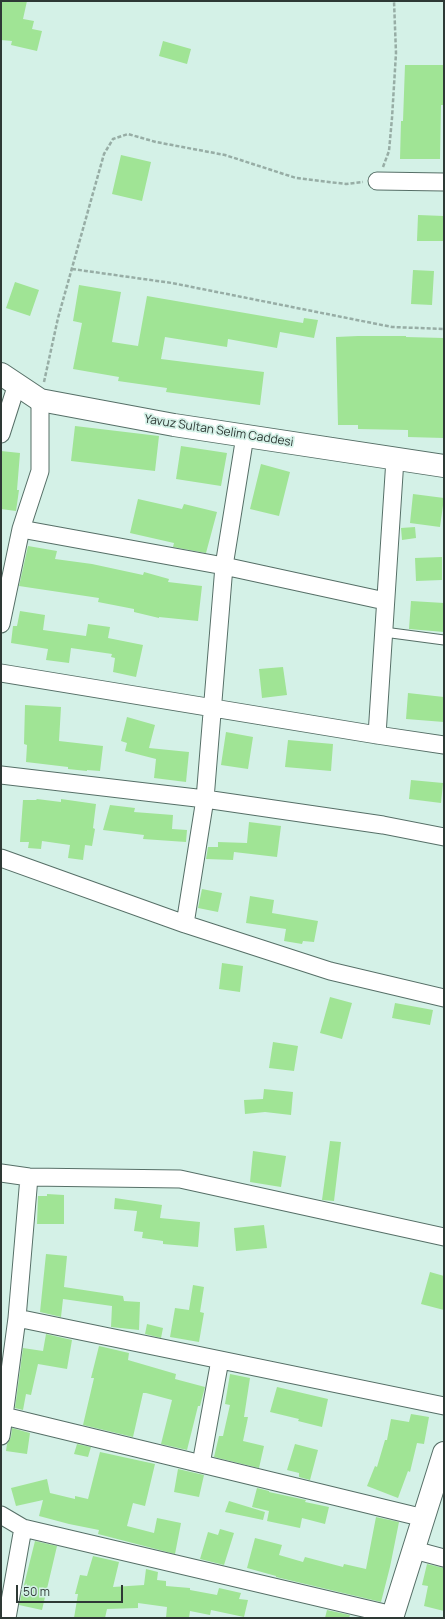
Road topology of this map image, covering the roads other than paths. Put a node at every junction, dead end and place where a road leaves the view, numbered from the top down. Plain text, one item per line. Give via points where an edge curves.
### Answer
1 (377, 181) road end
2 (444, 182) edge
3 (9, 379) edge
4 (40, 400) junction
5 (1, 434) edge
6 (245, 436) junction
7 (395, 459) junction
8 (444, 466) edge
9 (21, 529) junction
10 (224, 566) junction
11 (386, 601) junction
12 (1, 624) edge
13 (384, 632) junction
14 (444, 640) edge
15 (1, 673) edge
16 (213, 708) junction
17 (377, 735) junction
18 (444, 745) edge
19 (1, 775) edge
20 (204, 799) junction
21 (444, 837) edge
22 (1, 858) edge
23 (185, 924) junction
24 (444, 998) edge
25 (1, 1173) edge
26 (29, 1177) junction
27 (444, 1237) edge
28 (17, 1318) junction
29 (220, 1360) junction
30 (444, 1406) edge
31 (4, 1416) junction
32 (1, 1436) edge
33 (444, 1453) edge
34 (201, 1464) junction
35 (1, 1515) edge
36 (424, 1518) junction
37 (23, 1528) junction
38 (414, 1550) junction
39 (444, 1558) edge
40 (392, 1617) edge
41 (7, 1618) edge

1 - 2 street
3 - 4 street, Yavuz Sultan Selim Caddesi
3 - 5 street
4 - 6 street, Yavuz Sultan Selim Caddesi
4 - 9 street via 40,471
6 - 7 street, Yavuz Sultan Selim Caddesi
6 - 10 street
7 - 8 street, Yavuz Sultan Selim Caddesi
7 - 11 street
9 - 10 street
9 - 12 street
10 - 11 street
10 - 16 street
11 - 13 street
13 - 14 lane
13 - 17 street
15 - 16 street
16 - 17 street
16 - 20 street
17 - 18 street
19 - 20 street
20 - 21 street via 383,824
20 - 23 street
22 - 23 street
23 - 24 street via 330,971
25 - 26 street
26 - 27 street via 180,1179
26 - 28 street
28 - 29 street
28 - 31 street
29 - 30 street
29 - 34 street
31 - 32 street
31 - 34 street
33 - 36 street
34 - 36 street
35 - 37 street
36 - 38 street
37 - 40 street
37 - 41 street
38 - 39 street
38 - 40 street

